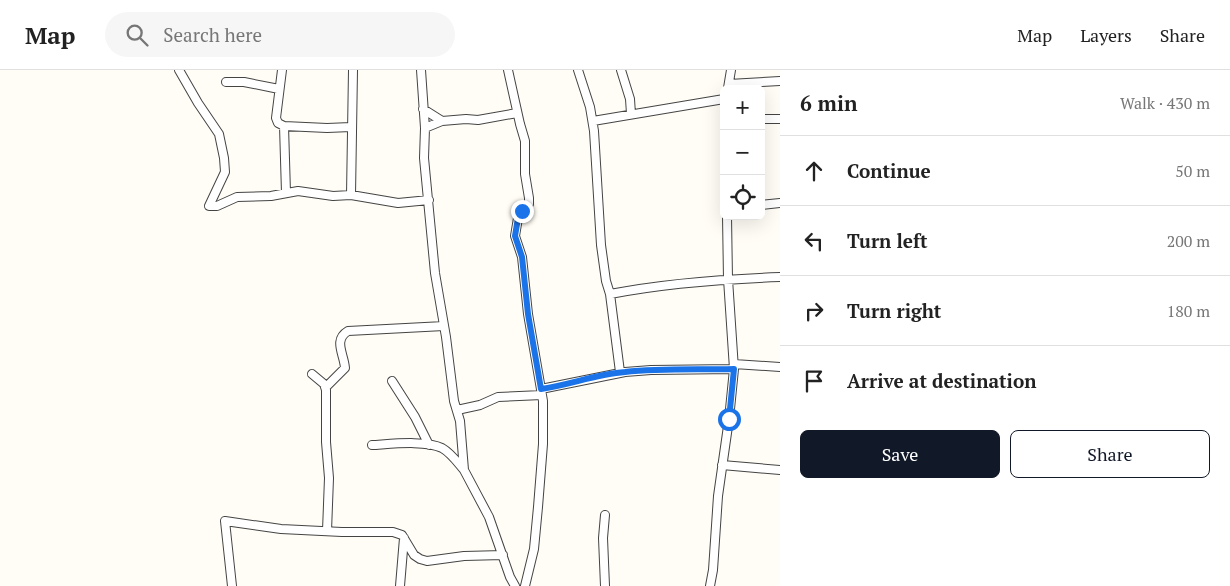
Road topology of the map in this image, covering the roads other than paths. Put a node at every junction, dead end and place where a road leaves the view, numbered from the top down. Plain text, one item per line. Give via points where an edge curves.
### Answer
1 (179, 70) edge
2 (282, 70) edge
3 (353, 70) edge
4 (420, 70) edge
5 (508, 70) edge
6 (578, 70) edge
7 (621, 70) edge
8 (731, 70) edge
9 (780, 81) edge
10 (226, 82) dead end
11 (728, 85) edge
12 (745, 85) edge
13 (279, 89) junction
14 (720, 99) edge
15 (424, 108) junction
16 (518, 113) junction
17 (631, 114) junction
18 (765, 119) edge
19 (780, 119) edge
20 (593, 121) junction
21 (442, 122) junction
22 (284, 126) junction
23 (351, 127) junction
24 (425, 128) junction
25 (286, 193) junction
26 (351, 195) junction
27 (428, 200) junction
28 (780, 203) edge
29 (765, 205) edge
30 (728, 220) edge
31 (780, 277) edge
32 (728, 279) junction
33 (610, 294) junction
34 (444, 326) junction
35 (734, 366) junction
36 (780, 366) edge
37 (620, 372) junction
38 (312, 374) dead end
39 (392, 381) dead end
40 (326, 387) junction
41 (541, 392) junction
42 (457, 410) junction
43 (372, 445) dead end
44 (429, 445) junction
45 (722, 464) junction
46 (464, 470) junction
47 (780, 470) edge
48 (606, 514) dead end
49 (327, 531) junction
50 (404, 538) junction
51 (503, 555) junction
52 (232, 586) edge
53 (400, 586) edge
54 (515, 586) edge
55 (525, 586) edge
56 (606, 586) edge
57 (710, 586) edge

1 - 25 street via 216,128 221,142 225,172 209,206 237,197
2 - 13 street
3 - 23 street
4 - 15 street
5 - 16 street
6 - 20 street
7 - 17 street
8 - 11 street
9 - 12 street
10 - 13 street
13 - 22 street via 276,118
14 - 17 street
15 - 21 street
15 - 24 street
16 - 21 street
16 - 41 street via 525,140 524,174 529,204 518,218 515,236 522,257
17 - 20 street
18 - 19 street
20 - 33 street via 601,245
21 - 24 street
22 - 23 street
22 - 25 street
23 - 26 street
24 - 27 street
25 - 26 street
26 - 27 street via 398,203
27 - 34 street
28 - 29 street
30 - 32 street
31 - 32 street
32 - 33 street via 668,284
32 - 35 street
33 - 37 street
34 - 40 street via 348,331 339,342 345,368
34 - 42 street
35 - 36 street
35 - 37 street
35 - 45 street
37 - 41 street
38 - 40 street
39 - 44 street
40 - 49 street
41 - 42 street via 524,397 498,396 480,405
41 - 55 street via 543,444 538,507 534,549
42 - 46 street
43 - 44 street
44 - 46 street via 446,451
45 - 47 street
45 - 57 street
46 - 51 street via 489,517
48 - 56 street
49 - 50 street via 393,532
49 - 52 street via 225,521
50 - 51 street via 420,560
50 - 53 street
51 - 54 street

